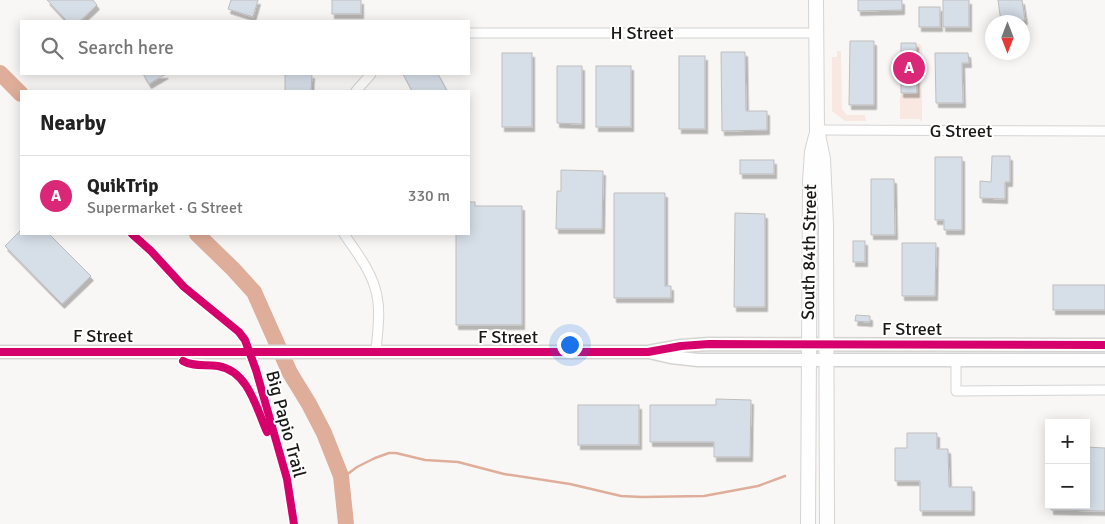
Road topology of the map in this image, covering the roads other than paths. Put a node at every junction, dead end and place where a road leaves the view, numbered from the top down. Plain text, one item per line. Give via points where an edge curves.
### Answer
1 (816, 0) edge
2 (816, 32) junction
3 (470, 33) edge
4 (370, 75) edge
5 (357, 90) edge
6 (817, 130) junction
7 (1105, 131) edge
8 (345, 235) edge
9 (808, 344) junction
10 (826, 344) junction
11 (1105, 345) edge
12 (0, 352) edge
13 (376, 352) junction
14 (648, 352) junction
15 (956, 360) junction
16 (1105, 360) edge
17 (808, 361) junction
18 (826, 361) junction
19 (1105, 390) edge
20 (808, 524) edge
21 (827, 524) edge

1 - 2 main road, South 84th Street
2 - 3 street, H Street
2 - 6 main road, South 84th Street
4 - 5 street
6 - 7 street, G Street
6 - 9 main road, South 84th Street via 810,181
6 - 10 main road, South 84th Street via 825,183
8 - 13 street via 374,285 379,309
9 - 10 street, F Street
9 - 14 street, F Street via 709,344
9 - 17 main road, South 84th Street
10 - 11 street, F Street
10 - 18 main road, South 84th Street
12 - 13 street, F Street
13 - 14 street, F Street
14 - 17 street, F Street via 698,360
15 - 16 street, F Street
15 - 18 street, F Street
15 - 19 street via 956,391
17 - 18 street, F Street
17 - 20 main road, South 84th Street
18 - 21 main road, South 84th Street

